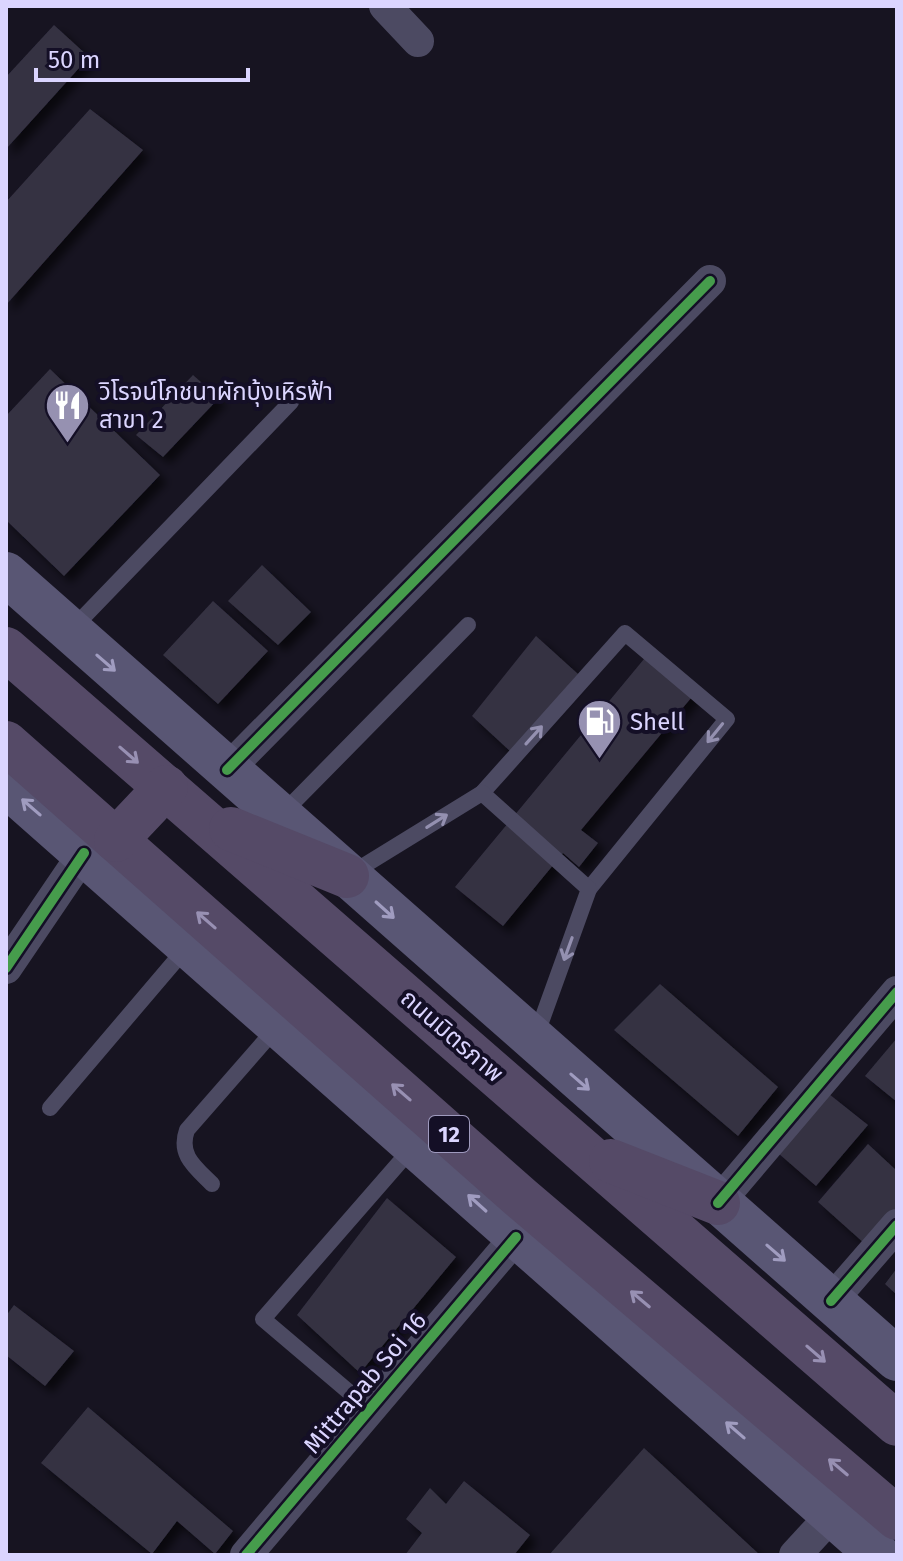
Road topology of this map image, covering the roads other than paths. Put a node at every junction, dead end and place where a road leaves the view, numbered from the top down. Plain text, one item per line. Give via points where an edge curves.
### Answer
1 (385, 6) edge
2 (418, 41) dead end
3 (710, 281) dead end
4 (291, 402) dead end
5 (6, 574) edge
6 (468, 625) dead end
7 (70, 631) junction
8 (6, 649) edge
9 (6, 743) edge
10 (227, 770) junction
11 (6, 785) edge
12 (166, 787) junction
13 (482, 793) junction
14 (199, 816) junction
15 (279, 816) junction
16 (100, 847) junction
17 (347, 876) junction
18 (589, 889) junction
19 (188, 945) junction
20 (6, 968) edge
21 (897, 992) edge
22 (278, 1026) junction
23 (534, 1042) junction
24 (50, 1108) dead end
25 (414, 1146) junction
26 (583, 1151) junction
27 (212, 1184) dead end
28 (718, 1203) junction
29 (897, 1225) edge
30 (563, 1233) junction
31 (516, 1237) junction
32 (831, 1301) junction
33 (613, 1323) junction
34 (897, 1359) edge
35 (369, 1409) junction
36 (897, 1424) edge
37 (832, 1515) junction
38 (897, 1518) edge
39 (246, 1555) edge
40 (795, 1555) edge
41 (878, 1555) edge

1 - 2 street
3 - 10 street
4 - 7 lane
5 - 7 main road
6 - 15 lane
7 -> 10 main road
8 -> 12 main road, ถนนมิตรภาพ
9 - 16 main road, 12
10 - 15 main road
16 -> 11 main road
12 - 14 main road, ถนนมิตรภาพ
12 - 16 main road
17 -> 13 lane
13 - 18 lane
13 -> 18 lane via 625,633 727,719
14 - 17 main road
14 - 26 main road, ถนนมิตรภาพ
15 - 17 main road
16 - 19 main road
16 - 20 street
30 -> 16 main road, 12
17 -> 23 main road
18 -> 23 lane
19 - 22 main road
19 - 24 lane
21 - 28 street
22 - 25 main road
22 - 27 lane via 187,1130 184,1151 189,1162
23 -> 28 main road
31 -> 25 main road
25 - 35 lane via 263,1319
26 - 28 main road
26 -> 36 main road, ถนนมิตรภาพ
28 -> 32 main road
29 - 32 street
30 - 33 main road
38 -> 30 main road, 12
31 - 33 main road
31 - 35 street, Mittrapab Soi 16
32 - 34 main road
37 -> 33 main road
35 - 39 street, Mittrapab Soi 16
37 - 40 street
37 - 41 main road

